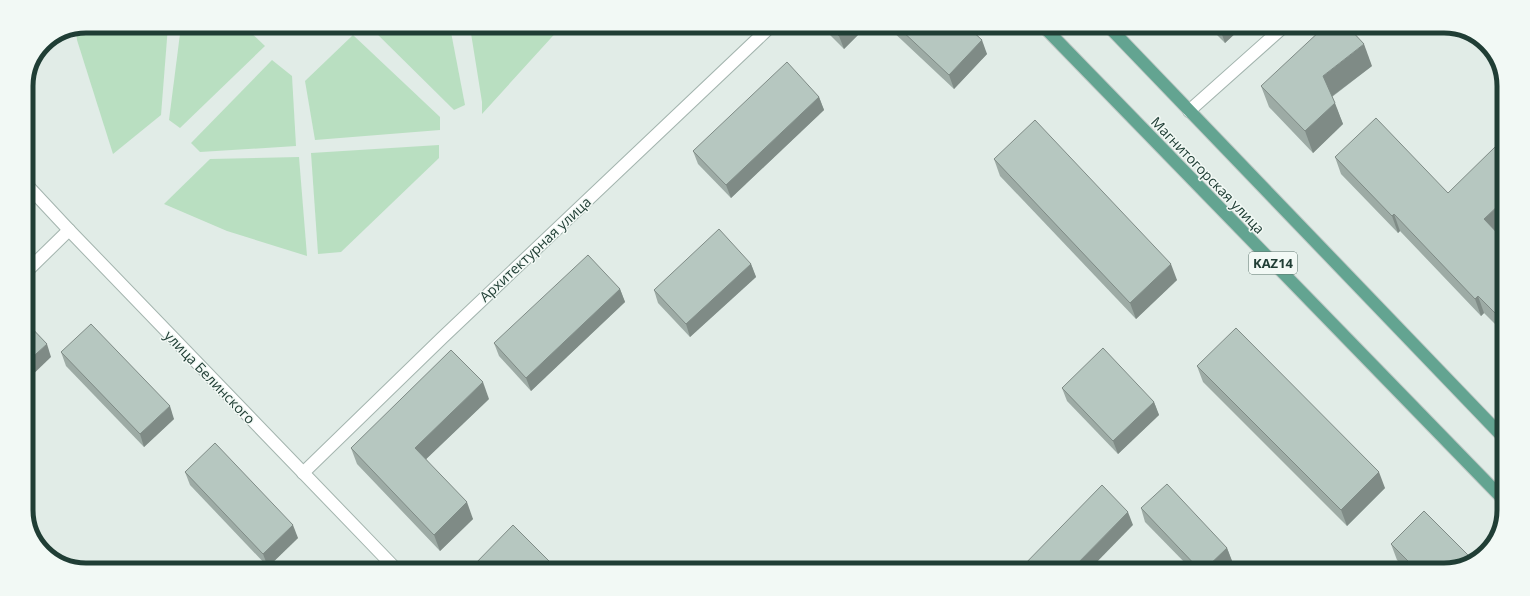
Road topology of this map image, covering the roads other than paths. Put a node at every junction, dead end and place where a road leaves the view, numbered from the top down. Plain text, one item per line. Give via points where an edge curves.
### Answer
1 (764, 33) edge
2 (1050, 33) edge
3 (1115, 33) edge
4 (1277, 33) edge
5 (1189, 111) junction
6 (33, 191) edge
7 (69, 230) junction
8 (33, 265) edge
9 (1497, 431) edge
10 (303, 473) junction
11 (1497, 493) edge
12 (390, 563) edge

1 - 10 street, Архитектурная улица
2 - 11 main road, Магнитогорская улица / KAZ14
3 - 5 main road, KAZ14
4 - 5 street
5 - 9 main road, KAZ14
6 - 7 street, улица Белинского
7 - 8 street
7 - 10 street, улица Белинского
10 - 12 street, улица Белинского

